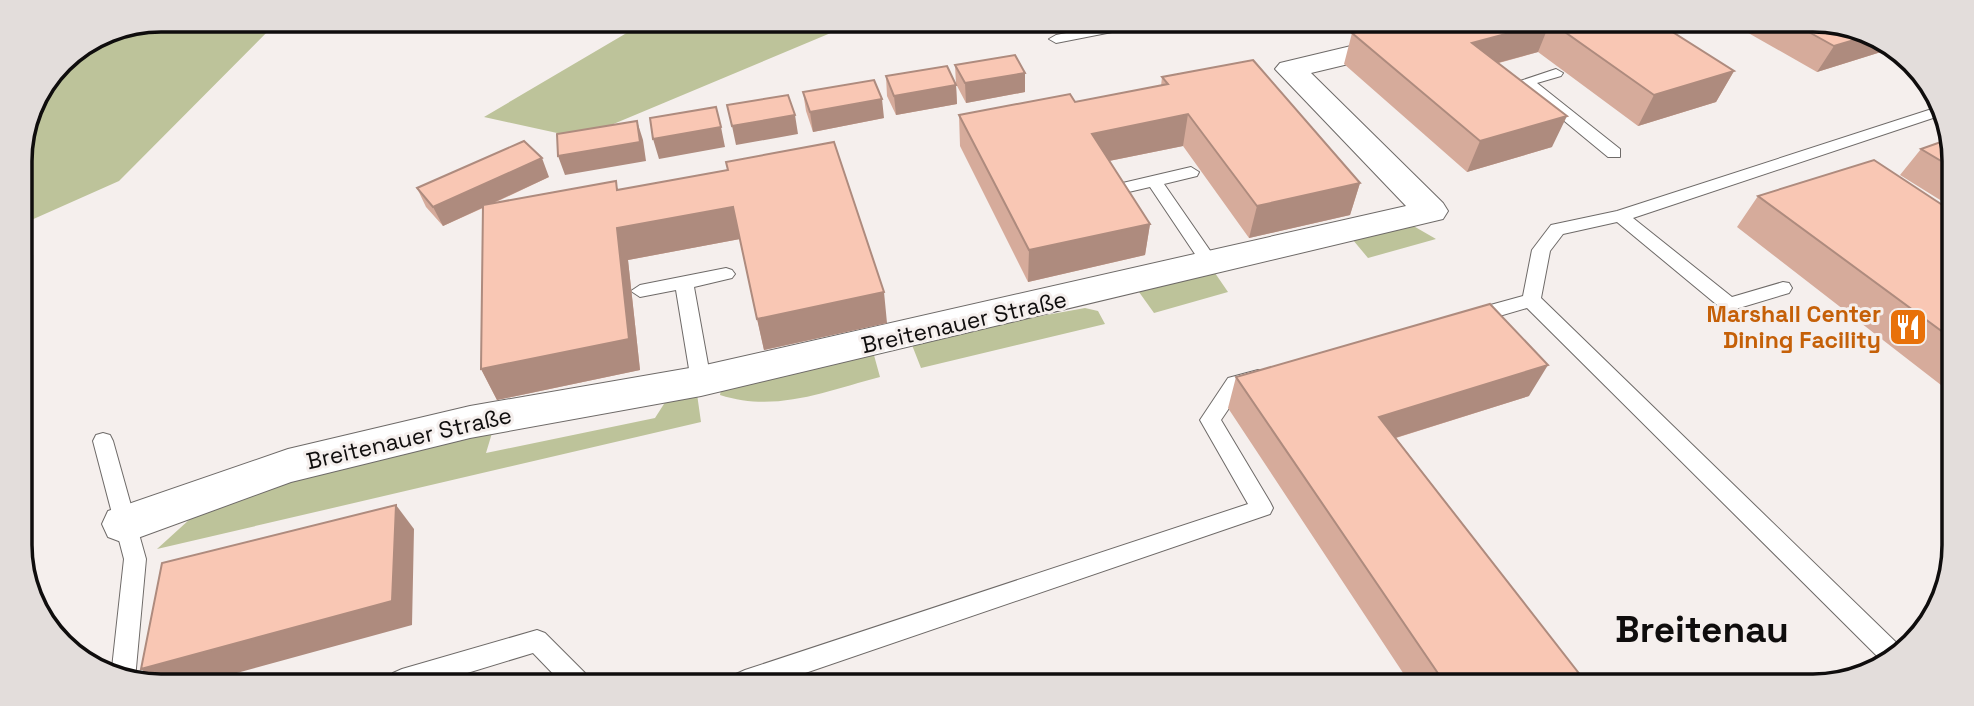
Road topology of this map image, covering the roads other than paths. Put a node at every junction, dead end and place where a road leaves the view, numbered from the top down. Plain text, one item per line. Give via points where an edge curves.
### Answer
1 (1091, 32) edge
2 (1420, 38) edge
3 (1055, 39) dead end
4 (1556, 73) dead end
5 (1526, 82) junction
6 (1507, 87) edge
7 (1934, 113) edge
8 (1614, 153) dead end
9 (1191, 172) dead end
10 (1154, 181) junction
11 (1120, 189) edge
12 (1620, 216) junction
13 (1211, 265) junction
14 (726, 274) dead end
15 (684, 282) junction
16 (1783, 288) dead end
17 (640, 291) dead end
18 (1531, 300) junction
19 (1450, 323) edge
20 (1275, 372) edge
21 (701, 382) junction
22 (103, 441) dead end
23 (124, 524) junction
24 (1888, 651) edge
25 (124, 669) edge
26 (426, 674) edge
27 (569, 674) edge
28 (769, 674) edge

1 - 3 lane
2 - 13 street, Breitenauer Straße via 1290,69 1431,211
4 - 5 lane
5 - 6 lane
5 - 8 lane
7 - 12 lane
9 - 10 lane
10 - 11 lane
10 - 13 lane
12 - 16 lane via 1729,304
12 - 18 lane via 1557,229 1541,250
13 - 21 street, Breitenauer Straße
14 - 15 lane
15 - 17 lane
15 - 21 lane
18 - 19 lane
18 - 24 lane
20 - 28 lane via 1235,383 1210,421 1262,508
21 - 23 street, Breitenauer Straße via 470,422 288,466
22 - 23 lane
23 - 25 lane via 135,559
26 - 27 lane via 537,641

